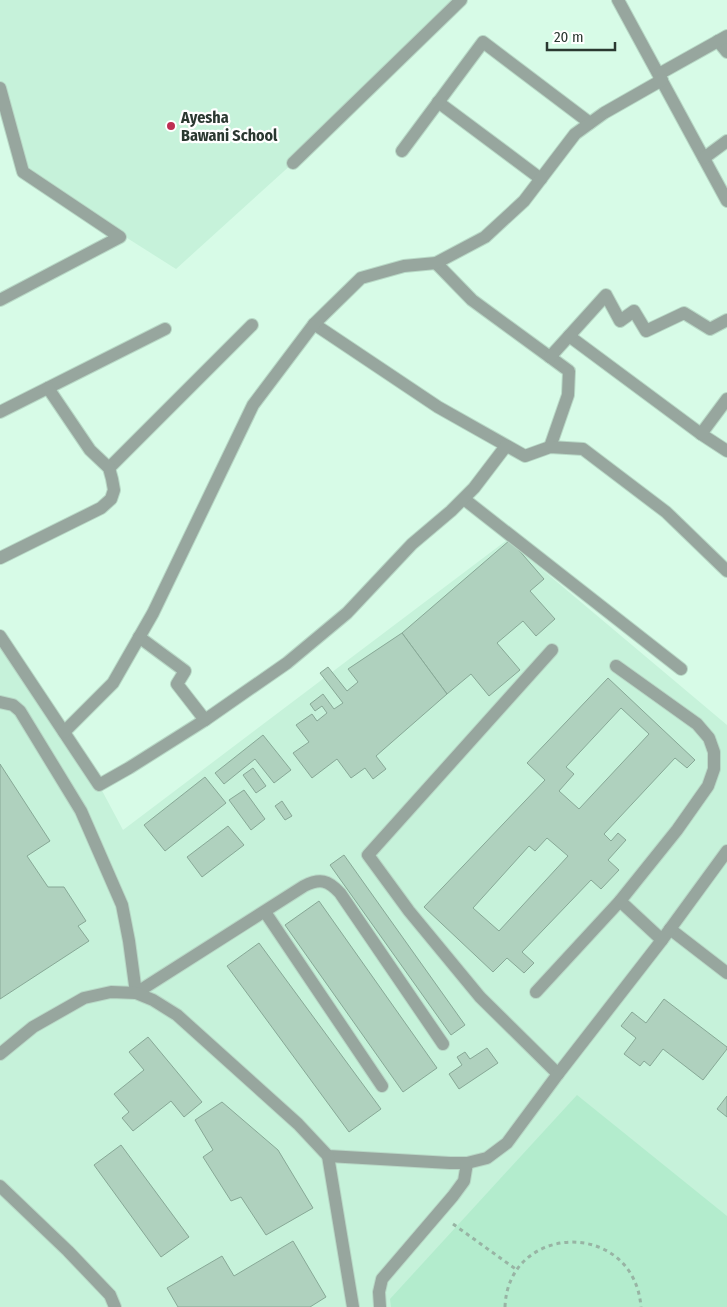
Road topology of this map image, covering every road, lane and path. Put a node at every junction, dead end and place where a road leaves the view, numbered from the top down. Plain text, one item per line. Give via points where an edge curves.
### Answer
1 (461, 0) edge
2 (618, 0) edge
3 (722, 38) edge
4 (727, 52) edge
5 (660, 77) junction
6 (0, 88) edge
7 (438, 102) junction
8 (590, 123) junction
9 (727, 141) edge
10 (402, 151) dead end
11 (704, 158) junction
12 (293, 163) dead end
13 (541, 179) junction
14 (727, 200) edge
15 (436, 263) junction
16 (0, 300) edge
17 (727, 320) edge
18 (314, 324) junction
19 (252, 325) dead end
20 (165, 329) dead end
21 (569, 336) junction
22 (550, 357) junction
23 (48, 388) junction
24 (727, 399) edge
25 (0, 411) edge
26 (701, 434) junction
27 (506, 446) junction
28 (550, 447) junction
29 (727, 451) edge
30 (109, 468) junction
31 (464, 499) junction
32 (0, 558) edge
33 (727, 571) edge
34 (0, 636) edge
35 (139, 637) junction
36 (552, 650) dead end
37 (616, 666) dead end
38 (681, 669) dead end
39 (0, 702) edge
40 (205, 720) junction
41 (64, 732) junction
42 (727, 852) edge
43 (620, 901) junction
44 (264, 912) junction
45 (666, 935) junction
46 (727, 973) edge
47 (536, 992) dead end
48 (136, 993) junction
49 (442, 1044) dead end
50 (0, 1054) edge
51 (558, 1074) junction
52 (382, 1086) dead end
53 (328, 1156) junction
54 (467, 1163) junction
55 (0, 1186) edge
56 (438, 1213) junction
57 (517, 1270) junction
58 (115, 1307) edge
59 (353, 1307) edge
60 (380, 1307) edge
61 (505, 1307) edge
62 (641, 1307) edge

1 - 12 street
2 - 5 street
3 - 4 street
3 - 5 street
5 - 8 street
5 - 11 street
6 - 16 street via 23,172 120,237
7 - 8 street via 482,42
7 - 10 street
7 - 13 street
8 - 13 street via 575,134
9 - 11 street
11 - 14 street
13 - 15 street via 524,201 485,237
15 - 18 street via 404,266 361,278
15 - 22 street via 472,300
17 - 21 street via 710,329 684,313 646,331 634,311 620,320 606,295
18 - 27 street via 438,406
18 - 35 street via 253,405
19 - 30 street
20 - 23 street
21 - 22 street
21 - 26 street
22 - 28 street via 569,371 568,395
23 - 25 street
23 - 30 street via 90,450
24 - 26 street
26 - 29 street
27 - 28 street via 524,456
27 - 31 street
28 - 33 street via 583,449 666,512
30 - 32 street via 114,490 111,499 101,508
31 - 38 street
31 - 40 street via 412,544 347,613 287,663
34 - 41 street
35 - 40 street via 185,671 177,684
35 - 41 street via 113,683
36 - 51 street via 368,855 409,912 480,997
37 - 43 street via 697,724 709,738 714,752 714,769 708,786
39 - 48 street via 13,705 20,711 81,811 122,906
40 - 41 street via 100,785
42 - 45 street
43 - 45 street
43 - 47 street
44 - 48 street
44 - 49 street via 313,882 333,885
44 - 52 street
45 - 46 street
45 - 51 street
48 - 50 street via 110,992 84,998 33,1027
48 - 53 street via 177,1015 298,1124
51 - 54 street via 507,1143 487,1158
53 - 54 street
53 - 59 street
54 - 56 street via 464,1180
55 - 58 street via 110,1294
56 - 57 path
56 - 60 street via 382,1279
57 - 61 path via 509,1284
57 - 62 path via 539,1250 553,1244 584,1242 598,1246 612,1254 632,1276

